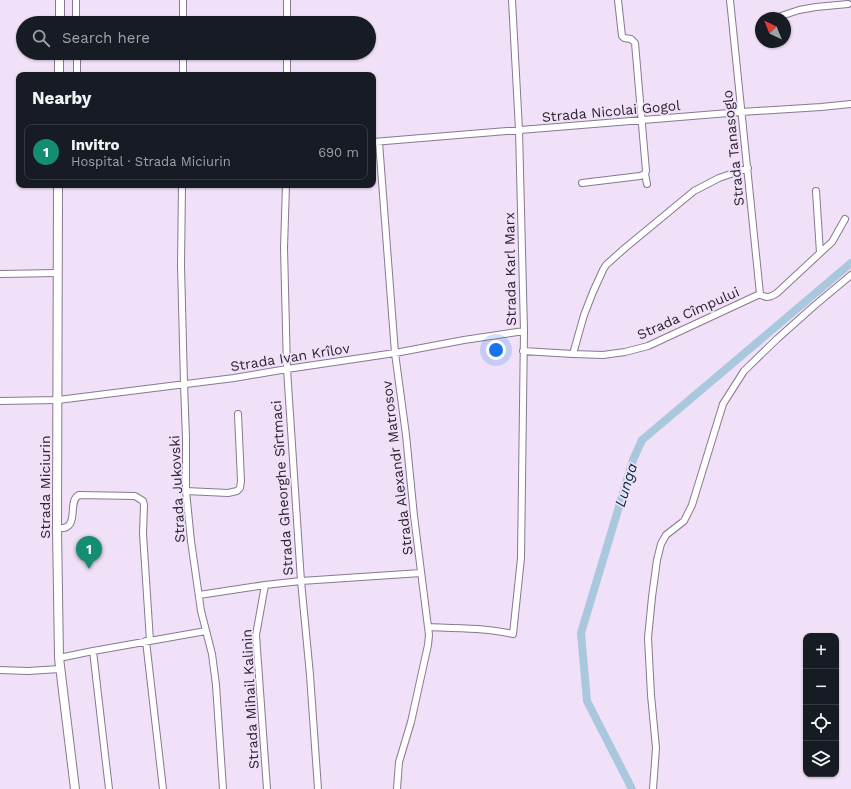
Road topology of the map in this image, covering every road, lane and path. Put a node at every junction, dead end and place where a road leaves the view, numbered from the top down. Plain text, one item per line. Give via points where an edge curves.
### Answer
1 (60, 0) edge
2 (76, 0) edge
3 (183, 0) edge
4 (287, 0) edge
5 (512, 0) edge
6 (618, 0) edge
7 (730, 0) edge
8 (848, 4) dead end
9 (791, 13) edge
10 (60, 16) edge
11 (76, 16) edge
12 (183, 16) edge
13 (287, 16) edge
14 (59, 60) edge
15 (77, 60) edge
16 (183, 60) edge
17 (287, 60) edge
18 (59, 72) edge
19 (77, 72) edge
20 (183, 72) edge
21 (287, 72) edge
22 (851, 104) edge
23 (741, 112) junction
24 (642, 120) junction
25 (519, 130) junction
26 (376, 142) edge
27 (748, 168) junction
28 (645, 174) junction
29 (582, 183) dead end
30 (647, 184) dead end
31 (58, 188) edge
32 (182, 188) edge
33 (286, 188) edge
34 (816, 191) dead end
35 (845, 220) dead end
36 (820, 253) junction
37 (58, 273) junction
38 (0, 274) edge
39 (851, 275) edge
40 (760, 294) junction
41 (524, 331) junction
42 (523, 351) junction
43 (395, 354) junction
44 (573, 354) junction
45 (286, 369) junction
46 (184, 384) junction
47 (58, 400) junction
48 (0, 401) edge
49 (238, 414) dead end
50 (186, 491) junction
51 (57, 528) junction
52 (421, 574) junction
53 (301, 581) junction
54 (265, 585) junction
55 (199, 595) junction
56 (428, 627) junction
57 (206, 631) junction
58 (148, 641) junction
59 (93, 651) junction
60 (60, 658) junction
61 (60, 669) junction
62 (0, 670) edge
63 (75, 789) edge
64 (109, 789) edge
65 (163, 789) edge
66 (223, 789) edge
67 (268, 789) edge
68 (318, 789) edge
69 (397, 789) edge
70 (653, 789) edge

1 - 10 main road
2 - 11 street
3 - 12 street
4 - 13 street
5 - 25 street, Strada Karl Marx
6 - 24 street via 622,36 635,43
7 - 23 street, Strada Tanasoglo
8 - 9 street
14 - 18 main road
15 - 19 street
16 - 20 street
17 - 21 street
22 - 23 street, Strada Nicolai Gogol
23 - 24 street, Strada Nicolai Gogol
23 - 27 street, Strada Tanasoglo
24 - 25 street, Strada Nicolai Gogol
24 - 28 street
25 - 26 street, Strada Nicolai Gogol
25 - 41 street, Strada Karl Marx
26 - 43 street, Strada Alexandr Matrosov
27 - 40 street, Strada Tanasoglo
27 - 44 street via 719,178 694,191 606,265 584,315
28 - 29 street
28 - 30 street
31 - 37 main road, Strada Miciurin
32 - 46 street, Strada Jukovski
33 - 45 street, Strada Gheorghe Sîrtmaci
34 - 36 street
35 - 36 street, Strada Cîmpului via 832,242
36 - 40 street, Strada Cîmpului via 777,294 769,297
37 - 38 street
37 - 47 main road, Strada Miciurin
39 - 70 street via 744,371 723,404 692,505 684,521 666,535 661,544 648,638 656,748
40 - 44 street, Strada Cîmpului via 648,346 603,355
41 - 42 street, Strada Karl Marx
41 - 43 street, Strada Ivan Krîlov
42 - 44 street, Strada Cîmpului
42 - 56 street, Strada Karl Marx via 521,558 513,634 480,629
43 - 45 street, Strada Ivan Krîlov
43 - 52 street, Strada Alexandr Matrosov
45 - 46 street, Strada Ivan Krîlov
45 - 53 street, Strada Gheorghe Sîrtmaci
46 - 47 street, Strada Ivan Krîlov
46 - 50 street, Strada Jukovski
47 - 48 street, Strada Ivan Krîlov
47 - 51 main road, Strada Miciurin
49 - 50 street via 240,488 228,493
50 - 55 street, Strada Jukovski
51 - 58 street via 63,529 70,523 74,499 78,494 135,496 143,501
51 - 60 main road, Strada Miciurin
52 - 53 street
52 - 56 street, Strada Alexandr Matrosov
53 - 54 street
53 - 68 street, Strada Gheorghe Sîrtmaci
54 - 55 street
54 - 67 street, Strada Mihail Kalinin via 256,635
55 - 57 street, Strada Jukovski
56 - 69 street, Strada Alexandr Matrosov via 428,646 399,762
57 - 58 street
57 - 66 street, Strada Jukovski via 216,685
58 - 59 street
58 - 65 street
59 - 60 street
59 - 64 street
60 - 61 main road, Strada Miciurin
61 - 62 street
61 - 63 main road, Strada Miciurin

